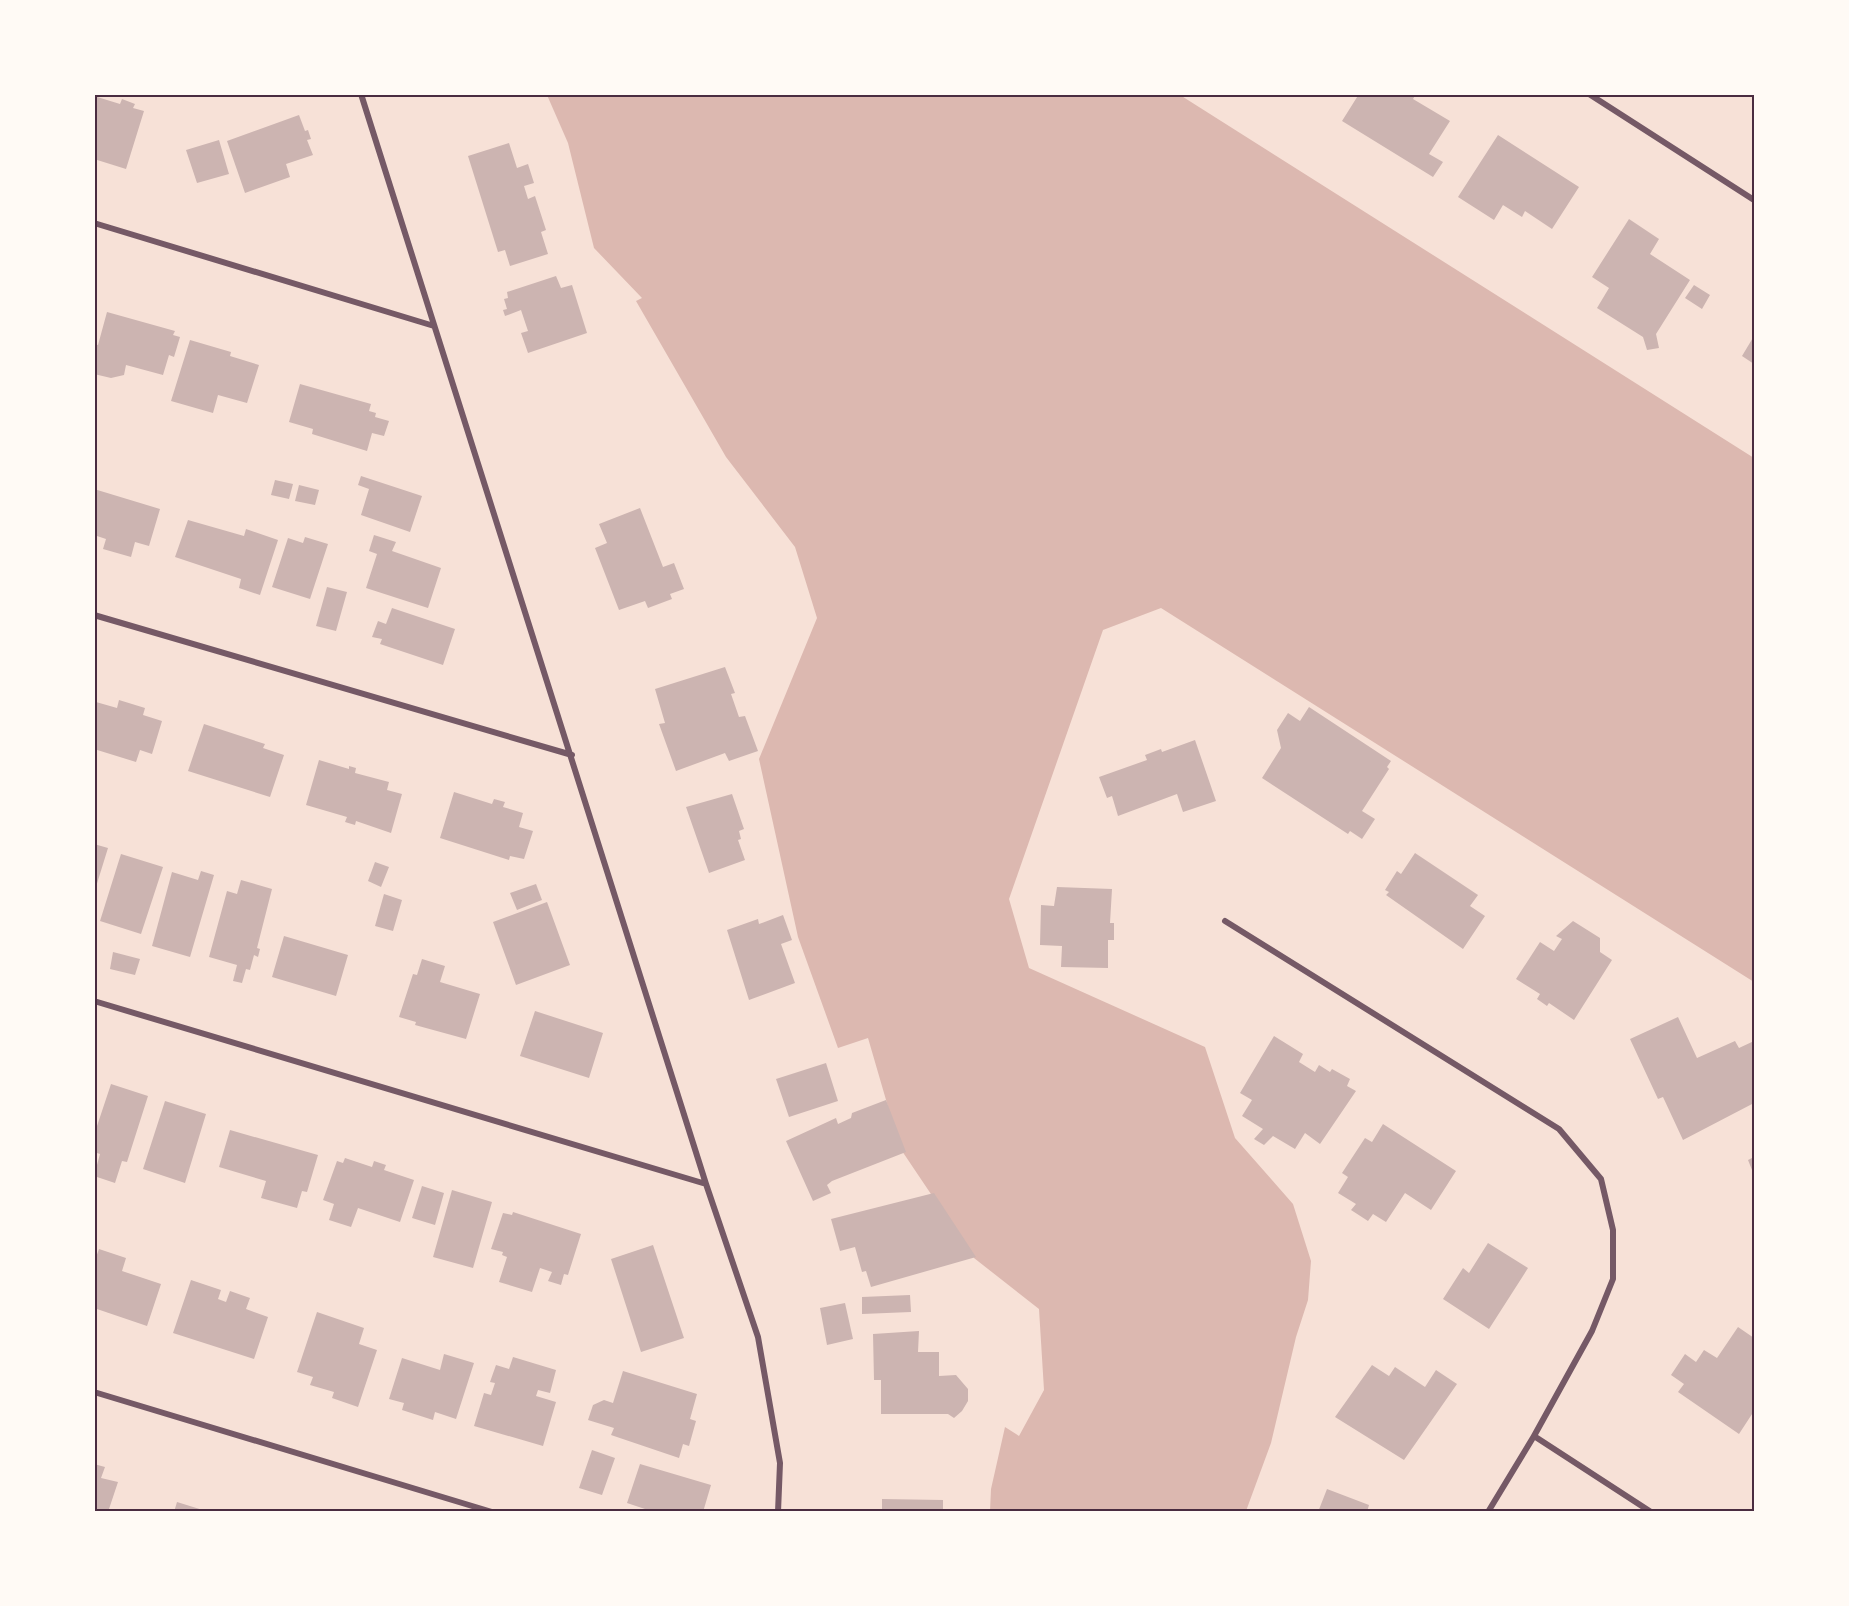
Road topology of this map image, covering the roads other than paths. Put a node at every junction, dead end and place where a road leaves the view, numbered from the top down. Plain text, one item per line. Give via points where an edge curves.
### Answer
1 (361, 94) edge
2 (1589, 94) edge
3 (1755, 200) edge
4 (94, 223) edge
5 (434, 326) junction
6 (94, 615) edge
7 (572, 755) junction
8 (1225, 921) dead end
9 (94, 1001) edge
10 (706, 1184) junction
11 (94, 1392) edge
12 (1534, 1436) junction
13 (492, 1512) edge
14 (778, 1512) edge
15 (1488, 1512) edge
16 (1650, 1512) edge

1 - 5 street
2 - 3 street
4 - 5 street
5 - 7 street
6 - 7 street
7 - 10 street
8 - 12 street via 1559,1129 1601,1179 1613,1230 1613,1279 1592,1331
9 - 10 street
10 - 14 street via 758,1337 780,1463
11 - 13 street
12 - 15 street
12 - 16 street

